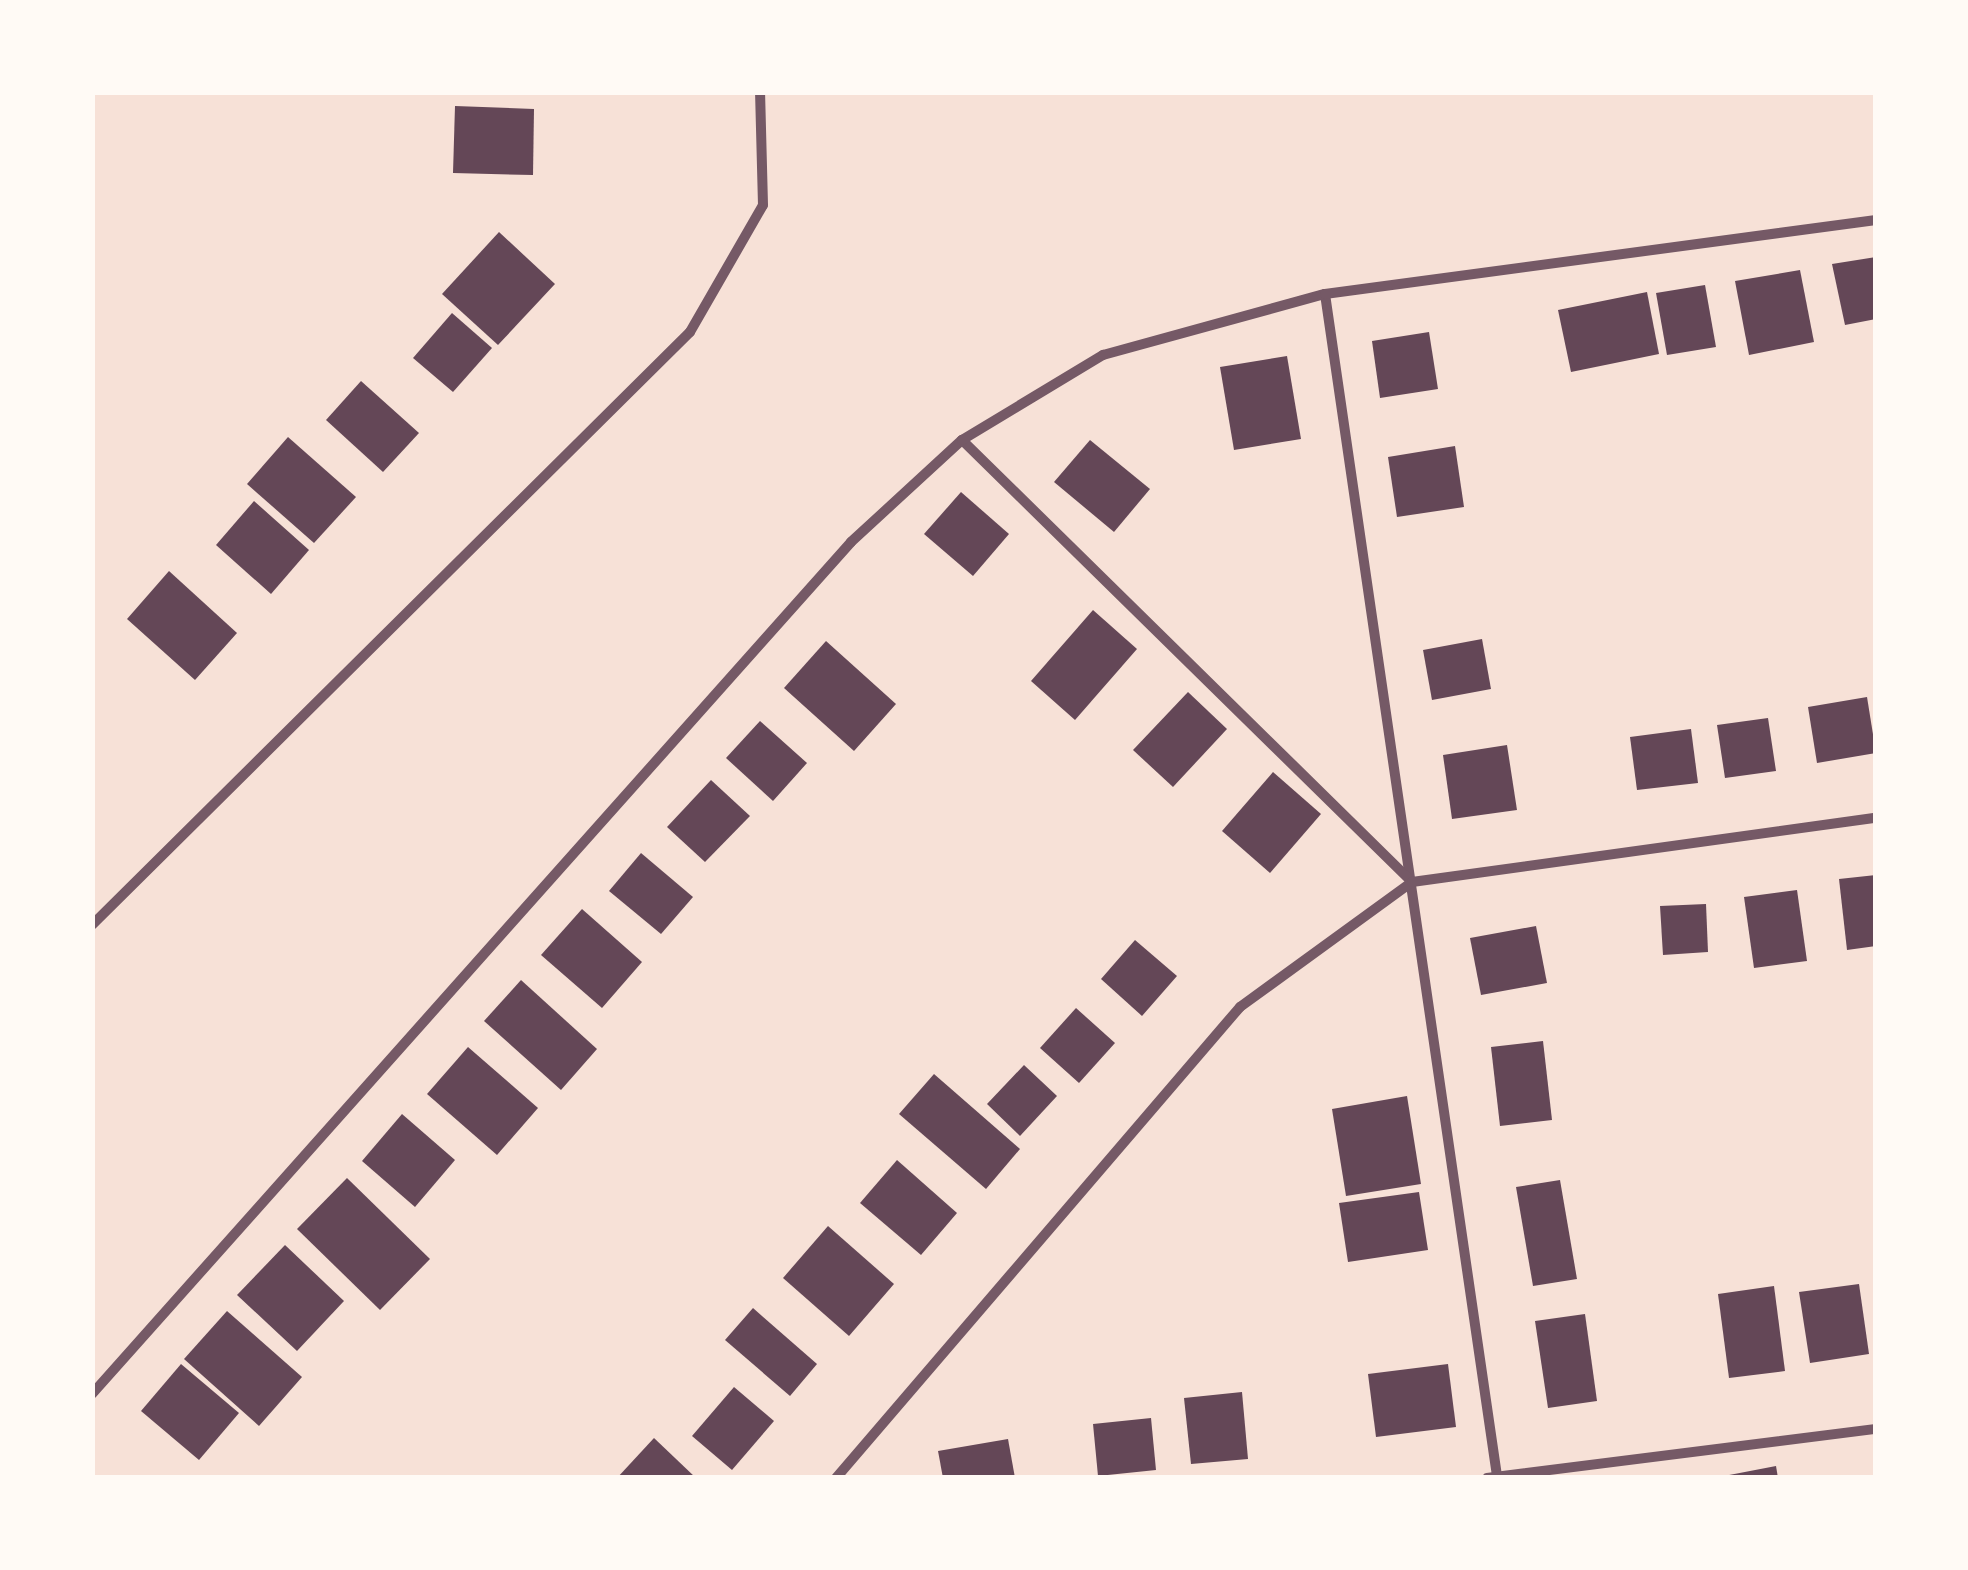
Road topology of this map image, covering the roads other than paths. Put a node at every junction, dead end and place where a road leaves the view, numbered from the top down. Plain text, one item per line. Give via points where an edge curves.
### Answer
1 (760, 92) edge
2 (1876, 220) edge
3 (1325, 294) junction
4 (962, 440) junction
5 (1876, 818) edge
6 (1412, 882) junction
7 (92, 926) edge
8 (92, 1394) edge
9 (1876, 1429) edge
10 (1492, 1477) edge
11 (836, 1478) edge

1 - 7 street via 764,205 690,332
2 - 3 street
3 - 4 street via 1103,355
3 - 6 street
4 - 6 street
4 - 8 street via 851,542
5 - 6 street
6 - 10 street
6 - 11 street via 1240,1007
9 - 10 street

